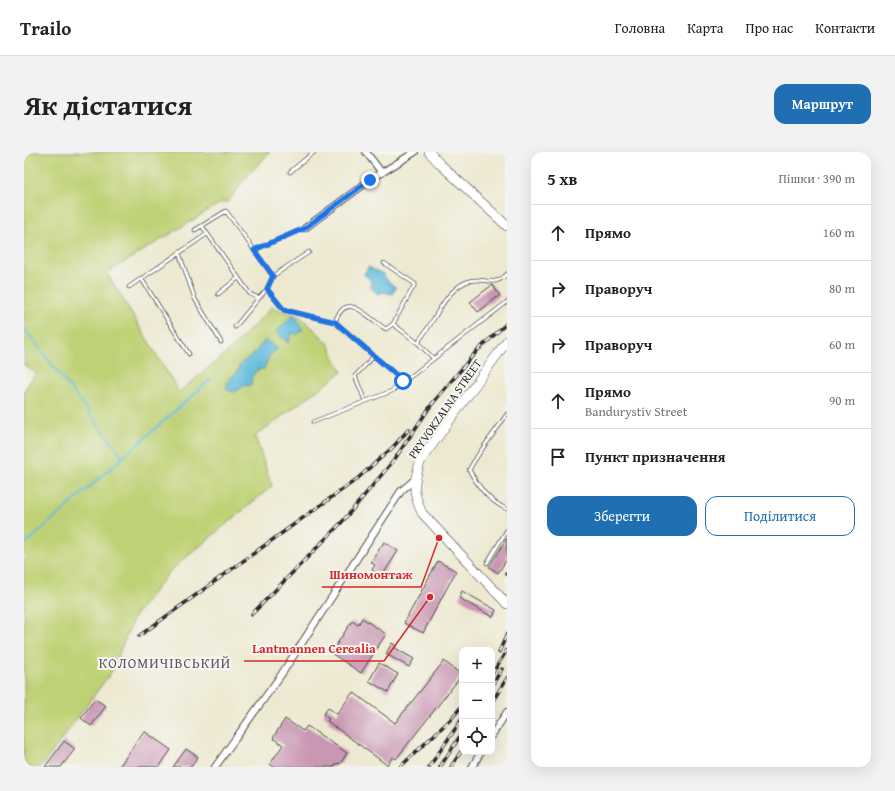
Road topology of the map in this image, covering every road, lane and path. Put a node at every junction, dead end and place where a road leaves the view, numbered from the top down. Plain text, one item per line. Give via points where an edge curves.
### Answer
1 (314, 152) edge
2 (366, 152) edge
3 (415, 152) edge
4 (430, 152) edge
5 (290, 172) dead end
6 (382, 173) junction
7 (202, 226) junction
8 (507, 226) edge
9 (305, 228) joint
10 (195, 230) dead end
11 (208, 234) junction
12 (254, 250) junction
13 (309, 252) dead end
14 (179, 253) junction
15 (384, 263) dead end
16 (507, 274) edge
17 (273, 276) junction
18 (141, 278) junction
19 (238, 278) junction
20 (129, 286) dead end
21 (267, 289) junction
22 (218, 294) dead end
23 (259, 298) junction
24 (507, 302) edge
25 (335, 322) junction
26 (393, 324) junction
27 (234, 327) dead end
28 (507, 341) edge
29 (221, 342) dead end
30 (419, 344) junction
31 (190, 354) dead end
32 (374, 356) junction
33 (433, 358) junction
34 (403, 381) junction
35 (365, 401) junction
36 (507, 414) edge
37 (313, 422) dead end
38 (414, 480) junction
39 (507, 509) edge
40 (507, 530) edge
41 (487, 563) dead end
42 (507, 604) edge
43 (507, 712) edge
44 (495, 731) edge
45 (479, 755) edge
46 (215, 767) edge
47 (472, 767) edge

1 - 5 lane
2 - 6 street
3 - 6 street
4 - 8 main road
6 - 9 street
7 - 10 lane
7 - 11 lane
7 - 12 lane via 226,211
9 - 12 lane
11 - 14 lane
11 - 19 lane
12 - 17 lane
13 - 17 lane
14 - 18 lane
14 - 29 lane via 194,299
15 - 26 lane via 415,284
16 - 30 lane via 501,280 493,282 467,281 447,296
17 - 21 lane
18 - 20 lane
18 - 31 lane
19 - 22 lane
19 - 23 lane via 250,294
21 - 23 lane
21 - 25 lane via 284,310
23 - 27 lane
24 - 33 lane
25 - 26 lane via 341,311 353,306 386,329
25 - 32 lane
26 - 30 lane
28 - 38 main road, PRYVOKZALNA STREET via 421,460
30 - 33 lane
32 - 34 lane
32 - 35 lane via 355,376
33 - 34 lane
34 - 35 lane via 392,391
35 - 37 lane
36 - 39 lane via 476,456 469,470 489,499
38 - 42 main road via 415,498 422,513
38 - 46 street, PRYVOKZALNA STREET via 401,491 281,675
40 - 41 lane
43 - 44 street
45 - 47 street

